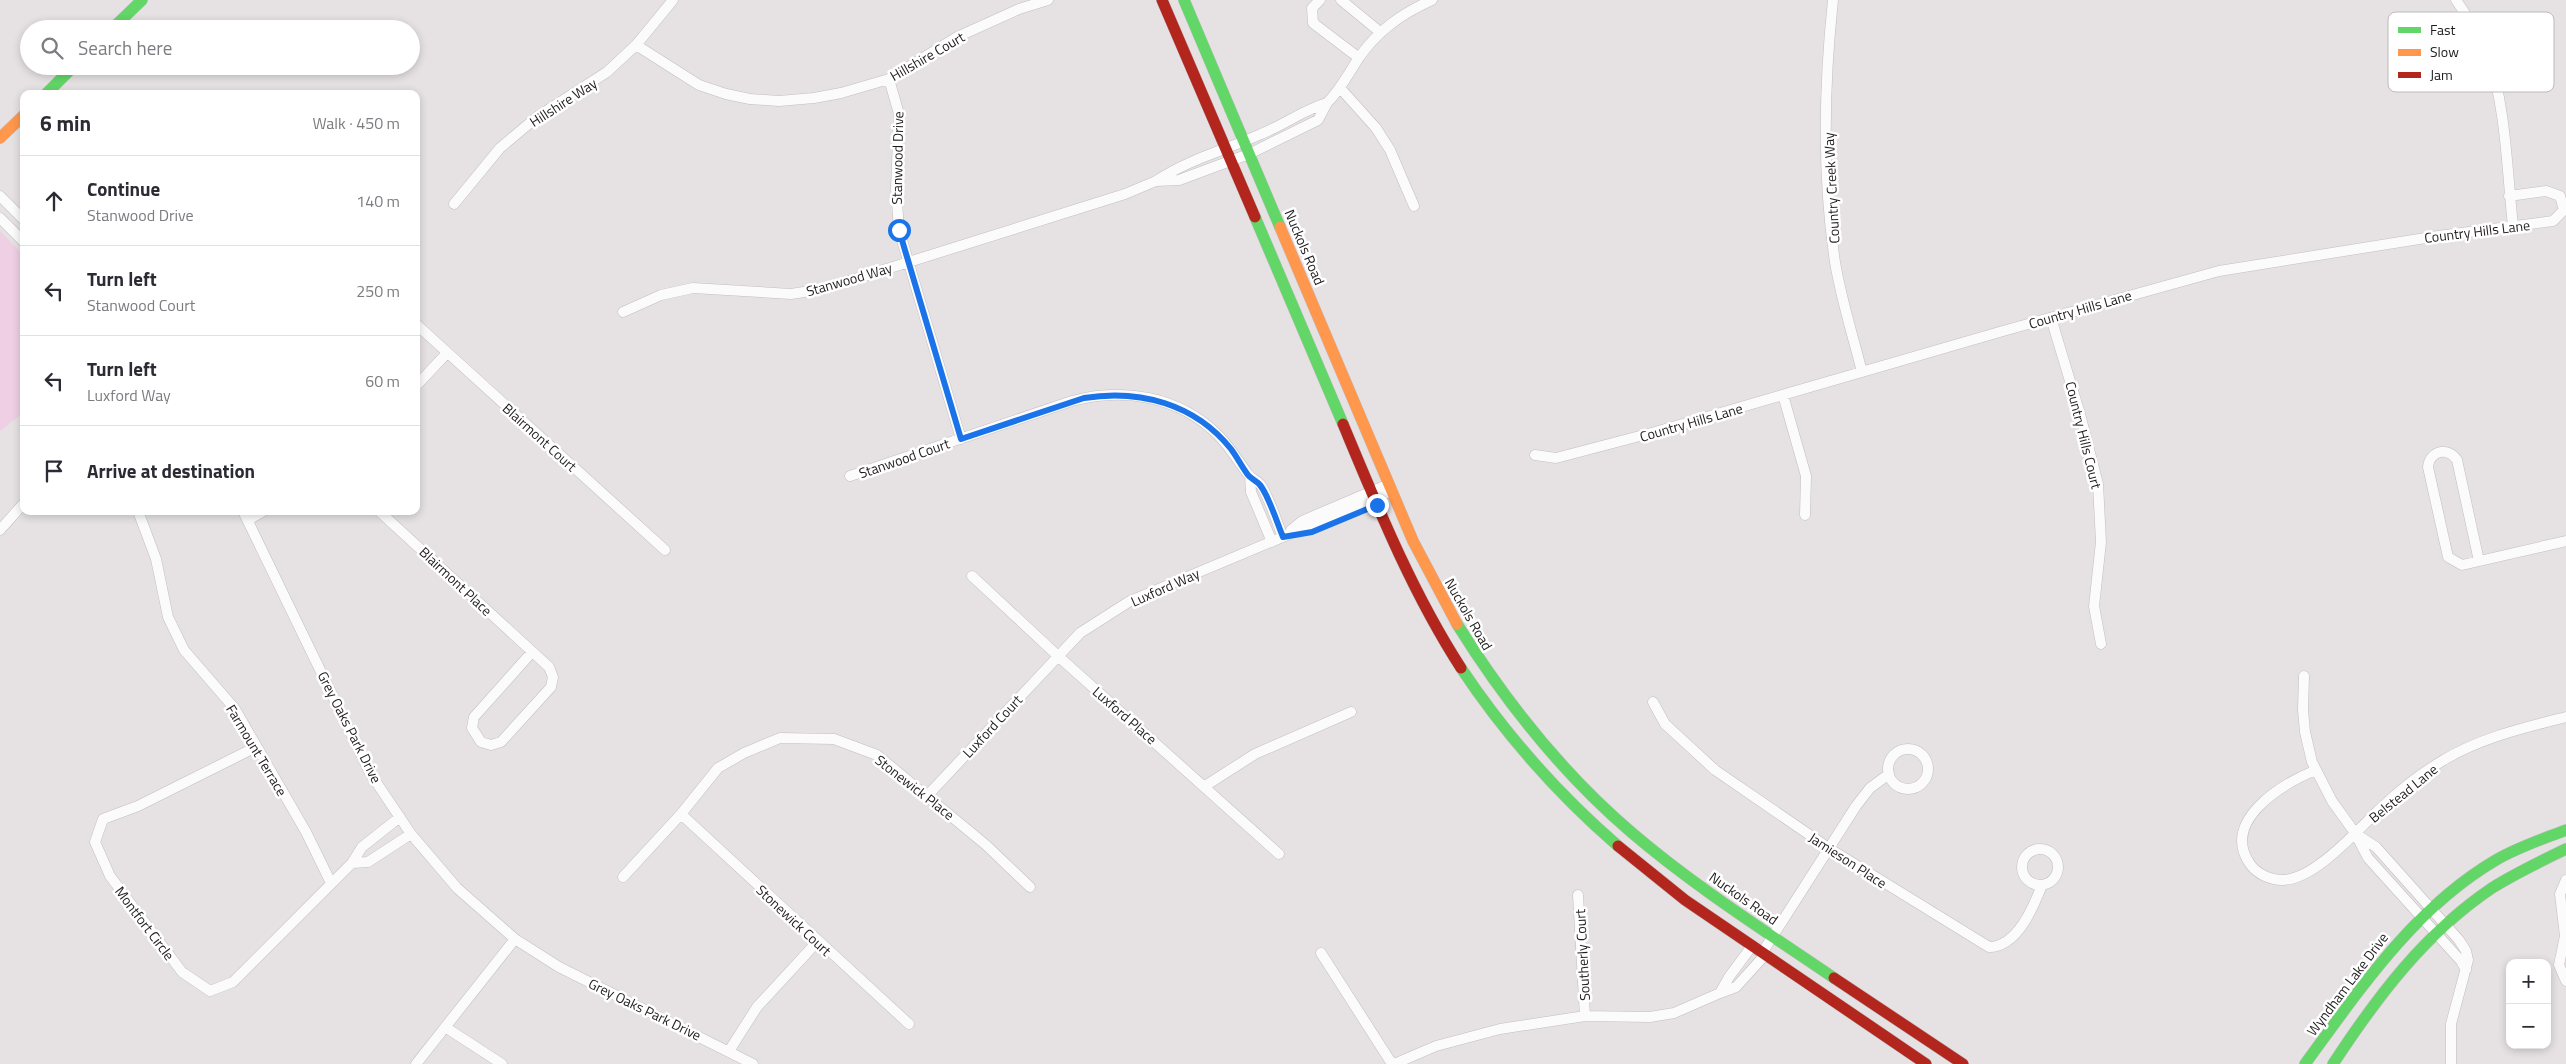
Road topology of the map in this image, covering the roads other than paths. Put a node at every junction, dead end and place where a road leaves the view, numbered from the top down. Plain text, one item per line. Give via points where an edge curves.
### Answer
1 (142, 0) edge
2 (673, 0) edge
3 (1048, 0) edge
4 (1162, 0) edge
5 (1184, 0) edge
6 (1320, 0) edge
7 (1341, 0) edge
8 (1432, 0) edge
9 (1833, 0) edge
10 (2456, 0) edge
11 (2464, 12) edge
12 (121, 20) edge
13 (1380, 32) junction
14 (636, 45) junction
15 (1359, 58) junction
16 (65, 75) edge
17 (889, 79) junction
18 (1341, 89) junction
19 (50, 90) edge
20 (2497, 92) edge
21 (1327, 103) junction
22 (20, 119) edge
23 (0, 138) edge
24 (1244, 141) junction
25 (1224, 148) junction
26 (1249, 154) junction
27 (1230, 162) junction
28 (1156, 181) junction
29 (0, 196) edge
30 (2509, 196) junction
31 (454, 204) dead end
32 (1414, 206) dead end
33 (20, 216) edge
34 (0, 218) edge
35 (2513, 226) junction
36 (20, 238) edge
37 (908, 262) junction
38 (623, 312) dead end
39 (2051, 318) junction
40 (420, 328) edge
41 (446, 353) junction
42 (1862, 372) junction
43 (420, 382) edge
44 (1783, 395) junction
45 (961, 439) junction
46 (1535, 455) dead end
47 (850, 476) dead end
48 (1250, 476) junction
49 (1392, 491) junction
50 (1374, 499) junction
51 (20, 508) edge
52 (140, 515) edge
53 (246, 515) edge
54 (383, 515) edge
55 (1805, 515) dead end
56 (0, 530) edge
57 (1283, 537) junction
58 (2566, 541) edge
59 (1272, 542) junction
60 (665, 550) dead end
61 (2479, 561) junction
62 (972, 576) dead end
63 (2101, 644) dead end
64 (532, 652) junction
65 (1058, 656) junction
66 (2304, 676) dead end
67 (1653, 702) dead end
68 (1351, 712) dead end
69 (2566, 717) edge
70 (256, 747) junction
71 (2316, 770) junction
72 (1888, 774) junction
73 (1205, 786) junction
74 (927, 796) junction
75 (681, 814) junction
76 (400, 817) junction
77 (2566, 830) edge
78 (2355, 833) junction
79 (411, 834) junction
80 (1830, 849) junction
81 (2566, 849) edge
82 (1279, 854) dead end
83 (352, 863) junction
84 (623, 877) dead end
85 (2566, 880) edge
86 (331, 883) junction
87 (2042, 885) dead end
88 (1030, 888) dead end
89 (1578, 894) dead end
90 (2431, 909) junction
91 (2421, 918) junction
92 (2444, 923) junction
93 (2435, 933) junction
94 (1774, 937) junction
95 (515, 939) junction
96 (817, 942) junction
97 (1759, 952) junction
98 (1321, 953) dead end
99 (2466, 970) junction
100 (2566, 981) edge
101 (1720, 993) junction
102 (1585, 1016) junction
103 (909, 1024) dead end
104 (445, 1027) junction
105 (729, 1050) junction
106 (416, 1064) edge
107 (502, 1064) edge
108 (753, 1064) edge
109 (1393, 1064) edge
110 (1926, 1064) edge
111 (1963, 1064) edge
112 (2305, 1064) edge
113 (2333, 1064) edge
114 (2451, 1064) edge

1 - 12 main road
2 - 14 street, Hillshire Way
3 - 17 street, Hillshire Court via 957,37
4 - 25 main road
5 - 24 main road, Nuckols Road
6 - 15 street via 1312,8 1313,23
7 - 13 street
8 - 13 street, Stanwood Way via 1398,17
9 - 42 street, Country Creek Way via 1827,75 1831,222 1839,282
10 - 11 street
13 - 15 street, Stanwood Way
14 - 17 street, Hillshire Court via 699,86 750,99 814,98
14 - 31 street, Hillshire Way via 597,80 518,131
15 - 18 street, Stanwood Way
16 - 19 main road
17 - 37 street, Stanwood Drive via 899,114 896,212
18 - 21 street, Stanwood Way
18 - 32 street via 1376,128 1390,150
20 - 30 street
21 - 24 street, Stanwood Way via 1310,108
21 - 26 street, Stanwood Way via 1318,120
22 - 23 main road
24 - 25 street, Stanwood Way
24 - 26 main road, Nuckols Road
25 - 27 main road
25 - 28 street, Stanwood Way via 1175,169
26 - 27 street, Stanwood Way
26 - 49 main road, Nuckols Road
27 - 28 street, Stanwood Way via 1179,180
27 - 50 main road
28 - 37 street, Stanwood Way
29 - 33 street
30 - 35 street
30 - 35 street, Country Hills Lane via 2551,191 2560,196 2564,205 2562,215 2554,221
34 - 36 street
35 - 39 street, Country Hills Lane via 2219,271
37 - 38 street, Stanwood Way via 806,292 774,294 693,288 660,295
37 - 45 street, Stanwood Drive
39 - 42 street, Country Hills Lane
39 - 63 street, Country Hills Court via 2098,484 2101,542 2094,606
40 - 41 street, Blairmont Court
41 - 43 street
41 - 60 street, Blairmont Court
42 - 44 street, Country Hills Lane
44 - 46 street, Country Hills Lane via 1575,454 1548,458
44 - 55 street via 1806,476
45 - 47 street, Stanwood Court
45 - 48 street, Stanwood Court via 1084,398 1118,394 1145,397 1174,406 1203,422 1231,449
48 - 57 street, Stanwood Court via 1260,485
48 - 59 street, Stanwood Court via 1251,492
49 - 50 street, Luxford Way
49 - 94 main road, Nuckols Road via 1426,569 1460,630 1495,686 1545,746 1615,818 1658,855
50 - 57 street, Luxford Way via 1302,521
50 - 97 main road via 1431,621 1459,668 1517,745 1564,796 1645,870
51 - 56 street
52 - 70 street, Farmount Terrace via 156,559 168,617 184,650 235,709
53 - 76 street, Grey Oaks Park Drive via 370,773
54 - 64 street, Blairmont Place
57 - 59 street, Luxford Way
58 - 61 street
59 - 65 street, Luxford Way via 1130,601 1080,633
61 - 61 street via 2462,565 2448,557 2428,462 2440,452 2450,453 2457,460
62 - 65 street, Luxford Place
64 - 64 street, Blairmont Place via 474,717 472,728 480,742 491,745 501,742 551,687 552,671
65 - 73 street, Luxford Place
65 - 74 street, Luxford Court
66 - 71 street via 2303,710
67 - 80 street, Jamieson Place via 1665,724 1715,770
68 - 73 street via 1255,754
69 - 78 street, Belstead Lane via 2490,738 2443,760 2409,784
70 - 86 street, Farmount Terrace via 306,832
70 - 86 street, Montfort Circle via 138,806 103,819 95,842 110,876 182,972 210,991 233,982
71 - 78 street via 2332,801
71 - 78 street via 2285,784 2252,815 2242,838 2248,862 2274,880 2299,876
72 - 72 street via 1893,755 1904,749 1918,750 1929,766 1926,780 1916,788 1902,789
72 - 80 street via 1870,788
73 - 82 street, Luxford Place
74 - 75 street, Stonewick Place via 877,755 834,739 780,738 718,768
74 - 88 street, Stonewick Place via 986,845
75 - 84 street, Stonewick Place
75 - 96 street, Stonewick Court
76 - 79 street, Grey Oaks Park Drive
76 - 83 street, Montfort Circle via 362,847
77 - 90 main road, Wyndham Lake Drive via 2496,860
78 - 90 street via 2376,847
78 - 91 street via 2368,858
79 - 83 street, Montfort Circle via 368,862
79 - 95 street, Grey Oaks Park Drive via 457,888
80 - 87 street, Jamieson Place via 1989,948 1999,947 2010,940 2035,903
80 - 94 street
81 - 92 main road via 2487,890
83 - 86 street, Montfort Circle
85 - 100 street via 2560,894 2565,936 2560,965
89 - 102 street, Southerly Court
90 - 91 main road, Wyndham Lake Drive
90 - 92 street
91 - 93 street
91 - 112 main road, Wyndham Lake Drive via 2365,980
92 - 93 main road
92 - 99 street via 2466,951
93 - 99 street
93 - 113 main road via 2399,970
94 - 97 street
94 - 111 main road, Nuckols Road
95 - 104 street
95 - 105 street, Grey Oaks Park Drive via 559,967
96 - 103 street, Stonewick Court
96 - 105 street via 757,1006
97 - 101 street
97 - 101 street via 1736,987
97 - 110 main road
98 - 109 street
99 - 114 street via 2451,1024
101 - 102 street via 1674,1014
102 - 109 street via 1500,1029 1436,1046
104 - 106 street
104 - 107 street
105 - 108 street, Grey Oaks Park Drive

